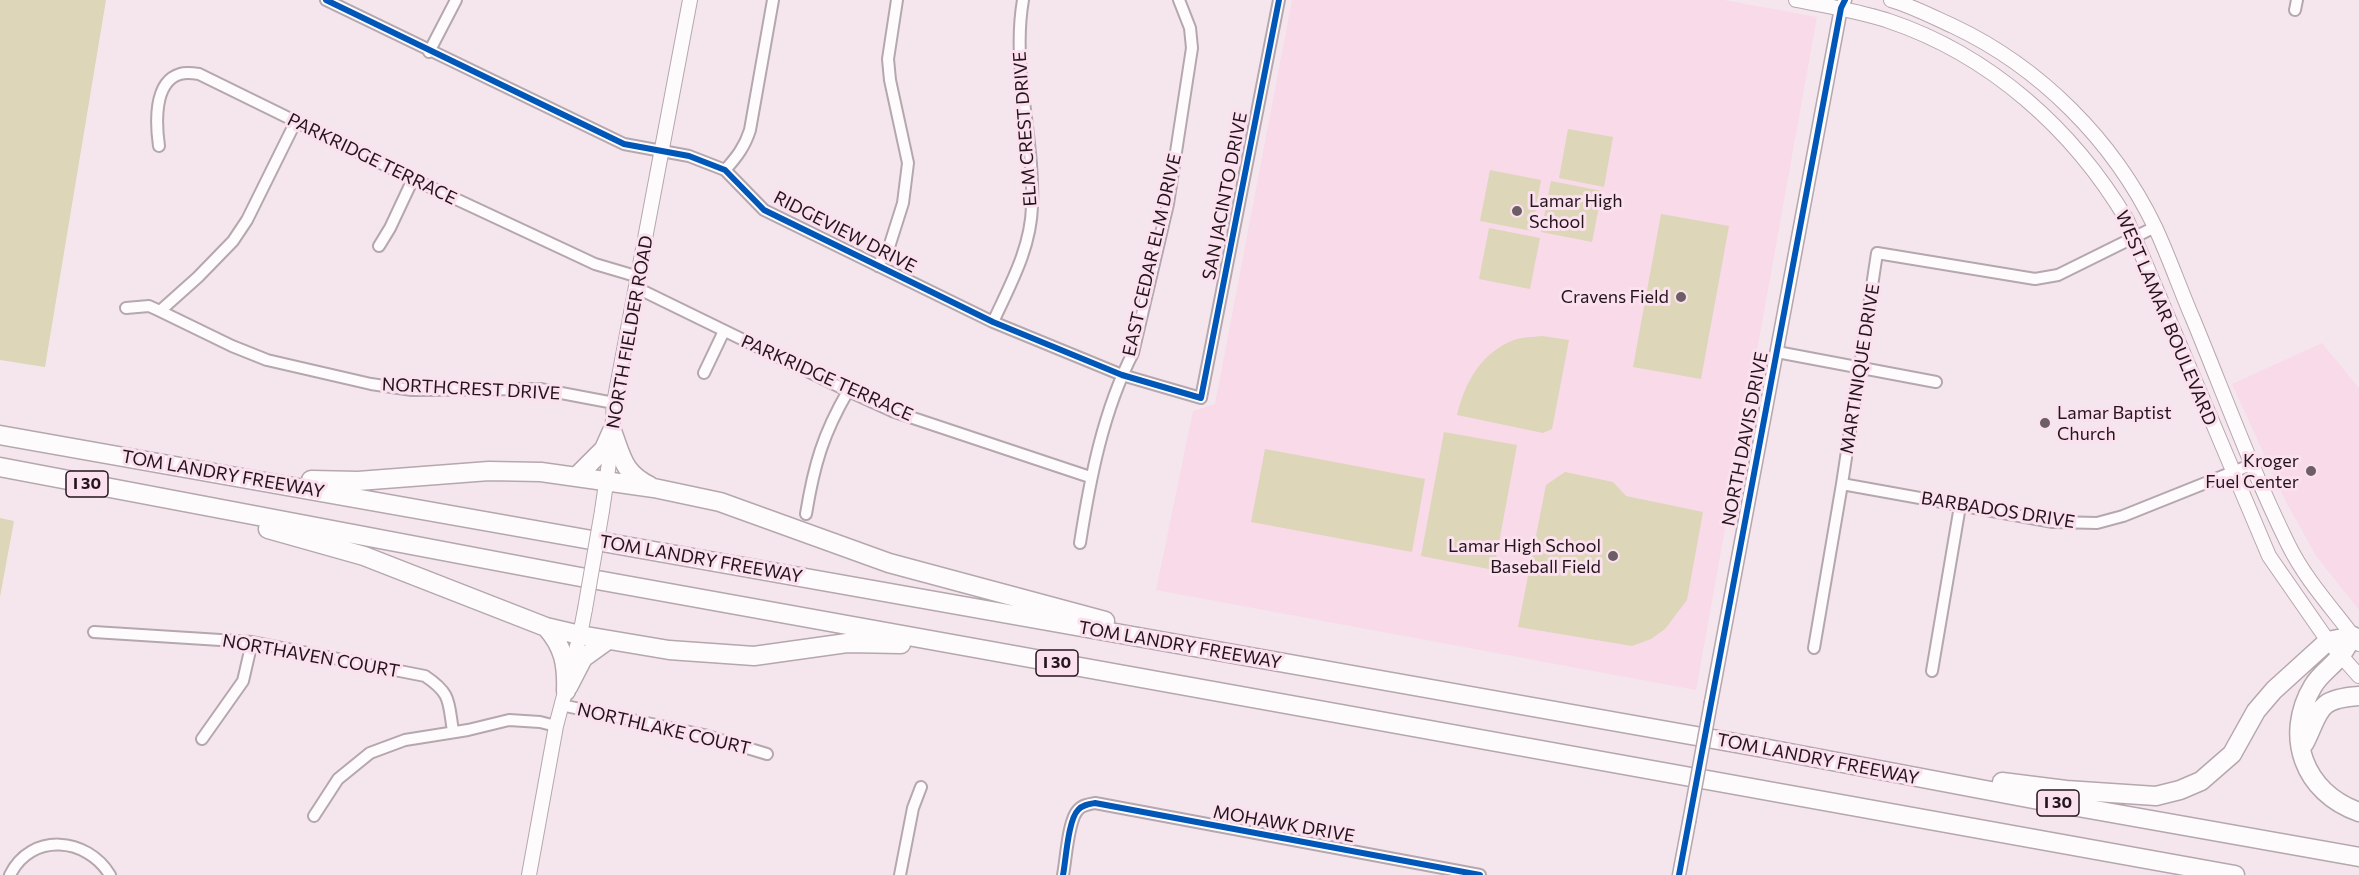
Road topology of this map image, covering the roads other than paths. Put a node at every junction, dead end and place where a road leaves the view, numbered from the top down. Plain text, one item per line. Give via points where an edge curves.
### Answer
1 (326, 0) edge
2 (456, 0) edge
3 (690, 0) edge
4 (774, 0) edge
5 (897, 0) edge
6 (1023, 0) edge
7 (1179, 0) edge
8 (1279, 0) edge
9 (1796, 0) edge
10 (1891, 0) edge
11 (1841, 3) edge
12 (429, 52) junction
13 (295, 123) junction
14 (159, 146) dead end
15 (660, 151) junction
16 (725, 170) junction
17 (412, 179) junction
18 (2155, 227) junction
19 (2134, 237) junction
20 (379, 246) dead end
21 (878, 266) junction
22 (638, 282) junction
23 (126, 308) dead end
24 (160, 311) junction
25 (993, 322) junction
26 (724, 331) junction
27 (1777, 352) junction
28 (1859, 367) junction
29 (704, 373) dead end
30 (1122, 375) junction
31 (1936, 382) dead end
32 (848, 392) junction
33 (1200, 398) joint
34 (614, 403) junction
35 (612, 431) junction
36 (5, 436) edge
37 (108, 453) junction
38 (2253, 464) junction
39 (4, 468) edge
40 (2233, 473) junction
41 (577, 476) junction
42 (1090, 477) junction
43 (607, 480) junction
44 (1842, 484) junction
45 (654, 488) junction
46 (166, 498) junction
47 (1960, 506) junction
48 (806, 514) dead end
49 (1080, 543) dead end
50 (546, 627) junction
51 (94, 632) dead end
52 (580, 635) junction
53 (608, 640) junction
54 (2356, 640) edge
55 (2328, 641) junction
56 (252, 642) junction
57 (1814, 648) dead end
58 (2341, 655) junction
59 (1252, 658) junction
60 (1071, 665) junction
61 (1932, 671) dead end
62 (2359, 676) edge
63 (2359, 696) edge
64 (564, 698) junction
65 (556, 726) junction
66 (453, 732) junction
67 (202, 740) dead end
68 (1758, 747) junction
69 (2300, 751) junction
70 (767, 753) dead end
71 (921, 787) dead end
72 (2359, 812) edge
73 (314, 816) dead end
74 (2117, 854) junction
75 (2359, 856) edge
76 (10, 875) edge
77 (110, 875) edge
78 (529, 875) edge
79 (900, 875) edge
80 (1063, 875) edge
81 (1480, 875) edge
82 (1679, 875) edge
83 (2196, 875) edge
84 (2235, 875) edge

1 - 12 street, RIDGEVIEW DRIVE
2 - 12 street
3 - 15 main road, NORTH FIELDER ROAD
4 - 16 street via 750,130 738,156
5 - 21 street via 888,59 908,163 903,203 890,244
6 - 25 street, ELM CREST DRIVE via 1019,55 1032,207 1024,253
7 - 30 street, EAST CEDAR ELM DRIVE via 1190,28 1191,64 1168,204 1134,353
8 - 33 street, SAN JACINTO DRIVE
9 - 11 main road, WEST LAMAR BOULEVARD
10 - 18 main road, WEST LAMAR BOULEVARD via 1980,39 2031,73 2100,141
11 - 19 main road, WEST LAMAR BOULEVARD via 1955,50 2030,103 2070,142 2114,198
11 - 27 street, NORTH DAVIS DRIVE
12 - 15 street, RIDGEVIEW DRIVE via 624,144
13 - 14 street, PARKRIDGE TERRACE via 213,80 183,73 170,80 160,97 156,122
13 - 17 street, PARKRIDGE TERRACE
13 - 24 street via 233,241
15 - 16 street, RIDGEVIEW DRIVE via 689,156
15 - 22 main road, NORTH FIELDER ROAD
16 - 21 street, RIDGEVIEW DRIVE via 764,210
17 - 20 street
17 - 22 street, PARKRIDGE TERRACE
18 - 19 street
18 - 38 main road, WEST LAMAR BOULEVARD
19 - 28 street, MARTINIQUE DRIVE via 2058,275 2035,279 1877,253
19 - 40 main road, WEST LAMAR BOULEVARD
21 - 25 street, RIDGEVIEW DRIVE
22 - 26 street, PARKRIDGE TERRACE
22 - 34 main road, NORTH FIELDER ROAD
23 - 24 street, NORTHCREST DRIVE via 148,306
24 - 34 street, NORTHCREST DRIVE via 267,360 371,384 412,390 540,389
25 - 30 street, RIDGEVIEW DRIVE
26 - 29 street
26 - 32 street, PARKRIDGE TERRACE
27 - 28 street
27 - 82 street, NORTH DAVIS DRIVE, bridge
28 - 31 street
28 - 44 street, MARTINIQUE DRIVE
30 - 33 street, RIDGEVIEW DRIVE
30 - 42 street, EAST CEDAR ELM DRIVE
32 - 42 street, PARKRIDGE TERRACE via 892,411
32 - 48 street via 820,448
34 - 35 main road, NORTH FIELDER ROAD
35 - 41 highway via 604,449
35 - 43 main road, NORTH FIELDER ROAD
35 - 45 highway via 622,461 634,478
36 - 37 highway, TOM LANDRY FREEWAY / I 30
37 - 41 highway via 314,481 489,471
37 - 59 highway, TOM LANDRY FREEWAY / I 30
38 - 40 street, BARBADOS DRIVE
38 - 54 main road, WEST LAMAR BOULEVARD via 2302,568
39 - 46 highway, TOM LANDRY FREEWAY / I 30
40 - 47 street, BARBADOS DRIVE via 2097,523 2052,522
40 - 55 main road, WEST LAMAR BOULEVARD via 2269,556
41 - 43 highway
42 - 49 street, EAST CEDAR ELM DRIVE
43 - 45 highway
43 - 52 main road, NORTH FIELDER ROAD, bridge
44 - 47 street, BARBADOS DRIVE
44 - 57 street, MARTINIQUE DRIVE
45 - 59 highway via 720,502 889,563
46 - 50 highway via 364,556
46 - 60 highway, TOM LANDRY FREEWAY / I 30
47 - 61 street
50 - 52 highway
50 - 64 highway via 563,652 567,669
51 - 56 street, NORTHAVEN COURT
52 - 53 highway
52 - 64 main road, NORTH FIELDER ROAD
53 - 60 highway via 669,650 754,656 847,642 911,645
53 - 64 highway via 583,658
54 - 55 highway
54 - 58 highway
55 - 58 main road, WEST LAMAR BOULEVARD
55 - 68 highway via 2256,711 2232,754 2201,780 2156,796 2056,789
56 - 66 street, NORTHAVEN COURT via 425,676 447,694
56 - 67 street via 243,681
58 - 62 main road, WEST LAMAR BOULEVARD
58 - 69 highway via 2315,682 2305,701 2300,718
59 - 68 highway, TOM LANDRY FREEWAY / I 30
60 - 74 highway, TOM LANDRY FREEWAY / I 30
63 - 69 highway via 2322,706
64 - 65 main road, NORTH FIELDER ROAD
64 - 70 street, NORTHLAKE COURT
65 - 66 street via 509,720
65 - 78 main road, NORTH FIELDER ROAD
66 - 73 street via 405,740 370,753 338,779
68 - 75 highway, TOM LANDRY FREEWAY / I 30
69 - 72 highway via 2322,791 2341,806
71 - 79 street
74 - 83 highway
74 - 84 highway, TOM LANDRY FREEWAY / I 30
76 - 77 street via 29,852 54,844 93,854
80 - 81 street, MOHAWK DRIVE via 1076,811 1095,803

